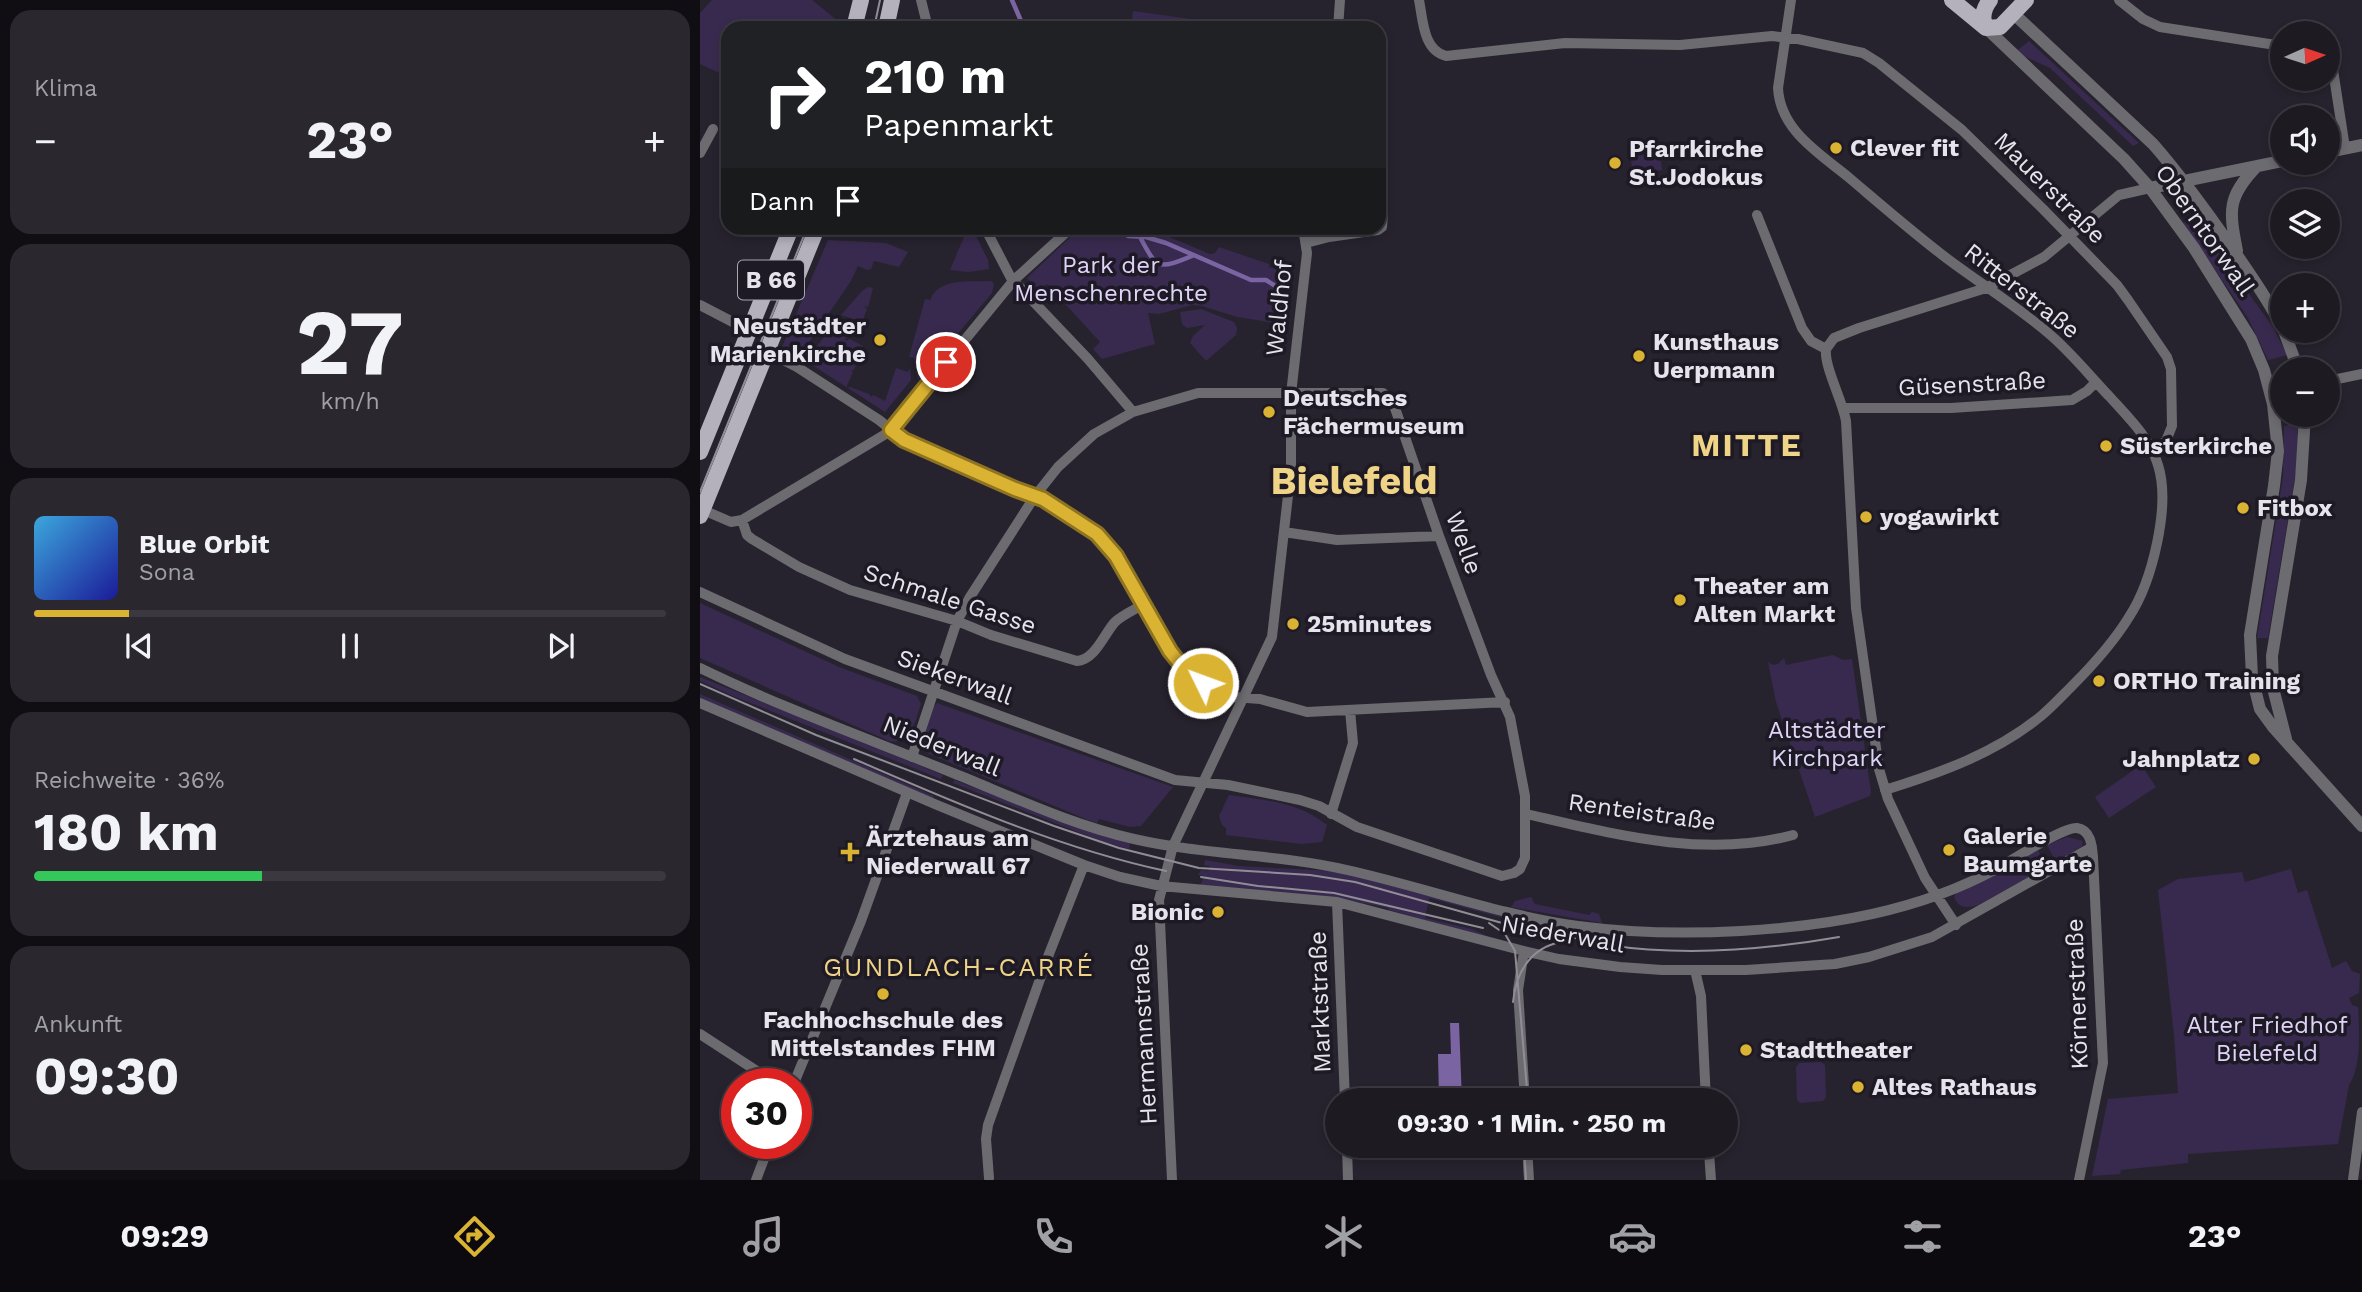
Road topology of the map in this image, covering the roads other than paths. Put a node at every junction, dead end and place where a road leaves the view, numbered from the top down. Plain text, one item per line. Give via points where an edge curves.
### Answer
1 (861, 0) edge
2 (892, 0) edge
3 (920, 0) edge
4 (1340, 0) edge
5 (1419, 0) edge
6 (1791, 0) edge
7 (1952, 0) edge
8 (1990, 0) edge
9 (1998, 0) edge
10 (2026, 0) edge
11 (2119, 0) edge
12 (2014, 14) junction
13 (856, 21) edge
14 (888, 21) edge
15 (926, 21) edge
16 (1338, 21) edge
17 (1986, 28) junction
18 (1787, 37) junction
19 (2270, 44) edge
20 (2336, 91) edge
21 (713, 129) dead end
22 (2362, 145) edge
23 (2345, 148) junction
24 (2340, 149) edge
25 (700, 153) edge
26 (2270, 163) edge
27 (2257, 166) junction
28 (2184, 180) junction
29 (2150, 188) junction
30 (1757, 215) dead end
31 (788, 235) edge
32 (814, 235) edge
33 (989, 235) edge
34 (1063, 235) edge
35 (1304, 235) edge
36 (1343, 235) edge
37 (2069, 237) junction
38 (1306, 243) junction
39 (2239, 258) junction
40 (1014, 280) junction
41 (1986, 288) junction
42 (2270, 303) edge
43 (700, 305) edge
44 (750, 331) junction
45 (1826, 349) junction
46 (768, 352) junction
47 (2362, 374) edge
48 (2340, 379) edge
49 (2096, 382) junction
50 (1291, 394) junction
51 (1844, 408) junction
52 (1133, 412) junction
53 (2305, 427) edge
54 (891, 430) junction
55 (2153, 451) junction
56 (700, 452) edge
57 (1035, 496) junction
58 (701, 513) edge
59 (742, 520) junction
60 (1284, 532) junction
61 (1439, 536) junction
62 (700, 592) edge
63 (1143, 604) junction
64 (957, 621) junction
65 (700, 668) edge
66 (933, 692) junction
67 (1244, 698) junction
68 (1504, 702) junction
69 (700, 703) edge
70 (1350, 710) junction
71 (2286, 739) junction
72 (912, 757) junction
73 (1203, 783) junction
74 (1885, 790) junction
75 (906, 793) junction
76 (1331, 814) junction
77 (1526, 814) junction
78 (2362, 825) edge
79 (1793, 835) dead end
80 (2090, 842) junction
81 (1173, 846) junction
82 (1084, 865) junction
83 (1514, 873) joint
84 (1161, 886) junction
85 (1936, 896) junction
86 (1337, 902) junction
87 (1956, 925) junction
88 (1524, 951) junction
89 (1695, 971) junction
90 (700, 1034) edge
91 (752, 1068) edge
92 (800, 1068) edge
93 (1344, 1088) edge
94 (1524, 1088) edge
95 (1705, 1088) edge
96 (2362, 1112) edge
97 (1347, 1158) edge
98 (1528, 1158) edge
99 (1709, 1158) edge
100 (764, 1159) edge
101 (989, 1178) dead end
102 (755, 1180) edge
103 (1172, 1180) edge
104 (1348, 1180) edge
105 (1529, 1180) edge
106 (1711, 1180) edge
107 (2079, 1180) edge
108 (2353, 1180) edge

1 - 13 main road
2 - 14 main road
3 - 15 street
4 - 16 street
5 - 18 street, Mauerstraße via 1430,47 1441,55 1565,43 1699,44
6 - 18 street, Ritterstraße
7 - 17 main road, Oberntorwall
8 - 17 main road via 1983,13
9 - 12 main road
10 - 12 main road
11 - 19 street via 2160,27
12 - 17 main road via 2000,27
12 - 28 street via 2153,144
17 - 29 street, Oberntorwall
18 - 37 street, Mauerstraße via 1854,51 1879,63 1962,130
18 - 41 street, Ritterstraße via 1778,88 1788,123 1918,236
20 - 23 street
21 - 25 street
22 - 23 street
23 - 24 street
26 - 27 street
27 - 28 street
27 - 39 street via 2232,201
28 - 29 street
28 - 39 street
29 - 37 street via 2119,195
29 - 71 street, Oberntorwall via 2245,327 2269,386 2277,427 2277,461 2249,641 2260,709
30 - 45 street via 1802,328 1811,341
31 - 44 main road, B 66
32 - 46 main road, B 66
33 - 40 street
34 - 40 street
35 - 38 street, Waldhof
36 - 38 street
37 - 41 street via 2044,257
37 - 55 street, Mauerstraße via 2117,285 2170,363 2172,426 2166,441
38 - 50 street, Waldhof
39 - 42 street
40 - 52 street
40 - 54 street
41 - 45 street via 1859,328 1835,338
41 - 49 street, Ritterstraße via 2044,329
43 - 44 street
44 - 56 main road, B 66
45 - 51 street
46 - 54 street
46 - 58 main road, B 66
47 - 48 street
49 - 51 street, Güsenstraße via 2072,400 1951,408
49 - 55 street, Ritterstraße
50 - 52 street via 1198,393
50 - 60 street, Waldhof via 1292,458
50 - 61 street, Welle via 1380,393 1390,397
51 - 74 street via 1864,671
52 - 57 street via 1078,447
53 - 71 street via 2303,468 2272,656
54 - 57 street via 904,440
54 - 59 street
55 - 74 street, Ritterstraße via 2161,490 2154,555 2137,604 2105,651 2042,715 1994,747 1934,775
57 - 63 street via 1097,534 1116,556
57 - 64 street
58 - 59 street via 731,522
59 - 64 street, Schmale Gasse via 747,535 799,567 850,590
60 - 61 street via 1337,540
60 - 67 street, Waldhof via 1272,637
61 - 68 street, Welle
62 - 66 street, Siekerwall via 828,652
63 - 64 street, Schmale Gasse via 1119,619 1083,661
63 - 67 street via 1182,666 1203,683
64 - 66 street
65 - 72 street, Niederwall
66 - 72 street
66 - 73 street, Siekerwall via 1175,780
67 - 70 street via 1307,712
67 - 73 street, Waldhof
68 - 70 street
68 - 77 street, Welle
69 - 75 street, Niederwall
70 - 76 street via 1353,743
71 - 78 street
72 - 81 street, Niederwall via 1095,829
73 - 76 street, Niederwall via 1274,793
73 - 81 street, Waldhof
74 - 85 street
75 - 82 street, Niederwall
75 - 92 street via 863,916
76 - 83 street, Niederwall via 1493,874
77 - 79 street, Renteistraße via 1621,835 1704,844 1749,844
77 - 83 street, Welle via 1525,858
80 - 85 street, Niederwall via 2084,831 2070,829 1979,879
80 - 87 street, Niederwall
80 - 107 street, Körnerstraße via 2103,1063
81 - 84 street
81 - 85 street, Niederwall via 1343,869 1498,909 1616,930 1710,932 1798,926 1876,913
82 - 84 street, Niederwall
82 - 101 street via 989,1125
84 - 86 street, Niederwall
84 - 103 street, Hermannstraße
85 - 87 street
86 - 88 street, Niederwall
86 - 93 street, Marktstraße
87 - 89 street, Niederwall via 1920,942 1847,962
88 - 89 street, Niederwall via 1601,965
88 - 94 street via 1518,990
89 - 95 street via 1701,996
90 - 91 street
96 - 108 street
97 - 104 street
98 - 105 street
99 - 106 street
100 - 102 street

